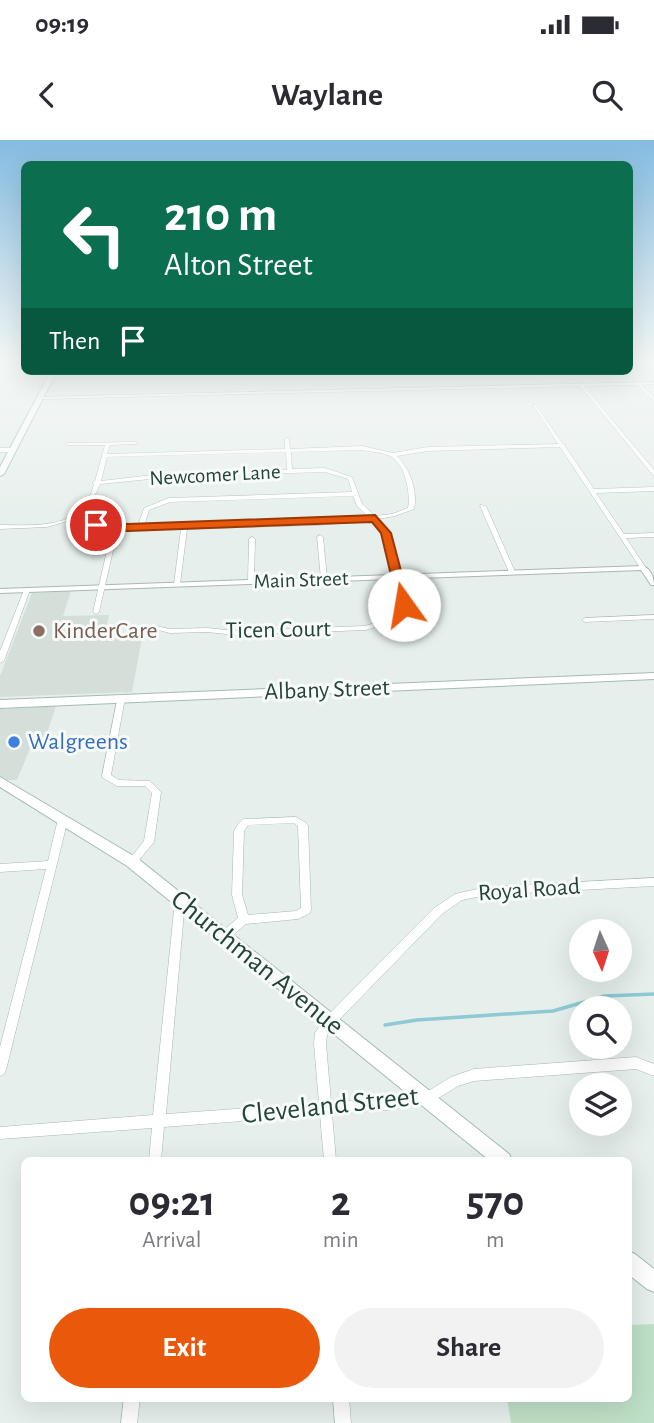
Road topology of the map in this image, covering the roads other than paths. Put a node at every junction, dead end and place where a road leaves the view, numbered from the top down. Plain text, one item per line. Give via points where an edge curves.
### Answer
1 (30, 418) edge
2 (544, 418) edge
3 (608, 418) edge
4 (287, 439) dead end
5 (108, 443) junction
6 (136, 443) dead end
7 (68, 444) dead end
8 (562, 445) junction
9 (0, 450) edge
10 (12, 450) junction
11 (288, 450) junction
12 (393, 454) junction
13 (104, 456) junction
14 (290, 471) junction
15 (654, 473) edge
16 (0, 474) edge
17 (95, 483) junction
18 (654, 489) edge
19 (594, 491) junction
20 (355, 494) junction
21 (483, 506) dead end
22 (73, 517) junction
23 (375, 518) junction
24 (184, 526) junction
25 (0, 527) edge
26 (141, 527) junction
27 (654, 535) edge
28 (622, 536) junction
29 (320, 537) dead end
30 (252, 539) dead end
31 (111, 546) dead end
32 (643, 568) junction
33 (512, 572) junction
34 (398, 576) junction
35 (324, 579) junction
36 (251, 582) junction
37 (654, 583) edge
38 (177, 584) junction
39 (102, 587) junction
40 (27, 590) junction
41 (0, 591) edge
42 (96, 612) dead end
43 (654, 617) edge
44 (585, 620) dead end
45 (156, 628) dead end
46 (0, 661) edge
47 (654, 676) edge
48 (121, 698) junction
49 (0, 704) edge
50 (0, 781) edge
51 (63, 819) junction
52 (132, 862) junction
53 (51, 865) junction
54 (0, 867) edge
55 (654, 882) edge
56 (180, 901) junction
57 (244, 920) junction
58 (224, 936) junction
59 (330, 1021) junction
60 (0, 1070) edge
61 (654, 1070) edge
62 (424, 1097) junction
63 (324, 1110) junction
64 (158, 1121) junction
65 (0, 1133) edge
66 (155, 1157) edge
67 (330, 1157) edge
68 (499, 1157) edge
69 (632, 1264) edge
70 (654, 1282) edge
71 (132, 1402) edge
72 (341, 1402) edge
73 (129, 1423) edge
74 (343, 1423) edge

1 - 10 main road
2 - 8 street
3 - 15 street
4 - 11 street
5 - 6 street
5 - 7 street
5 - 13 street
8 - 12 street
8 - 19 street
9 - 10 street
10 - 16 main road
11 - 12 street via 366,448
11 - 13 street
11 - 14 street
12 - 23 street via 401,462 414,505 401,515
13 - 17 street
14 - 17 street, Newcomer Lane
14 - 20 street, Newcomer Lane via 336,471 350,478
17 - 22 street via 87,506
18 - 19 street
19 - 28 street
20 - 23 street via 359,505
20 - 26 street via 164,500 145,510
21 - 33 street
22 - 25 street via 41,526
22 - 26 street via 98,526
23 - 24 street
23 - 34 street via 385,529
24 - 26 street
24 - 38 street
27 - 28 street
28 - 32 street
29 - 35 street
30 - 36 street
31 - 39 street
32 - 33 street, Main Street
32 - 37 street
33 - 34 street, Main Street
34 - 35 street, Main Street
34 - 45 street, Ticen Court via 403,610 377,626 242,633
35 - 36 street, Main Street
36 - 38 street, Main Street
38 - 39 street, Main Street
39 - 40 street, Main Street
39 - 42 street
40 - 41 street, Main Street
40 - 46 street
43 - 44 street
47 - 48 main road, Albany Street
48 - 49 main road, Albany Street
48 - 52 street via 106,776 117,783 147,783 157,792 149,842
50 - 51 main road, Churchman Avenue
51 - 52 main road, Churchman Avenue
51 - 53 street
52 - 56 main road, Churchman Avenue
53 - 54 street
53 - 60 street
55 - 59 street, Royal Road via 486,891 459,897 438,911
56 - 58 main road, Churchman Avenue
56 - 64 street
57 - 57 street via 298,915 306,910 303,825 296,820 245,822 239,831 237,895
57 - 58 street
58 - 59 main road, Churchman Avenue
59 - 62 main road, Churchman Avenue
59 - 63 street via 320,1044
61 - 62 street, Cleveland Street via 636,1063 474,1074
62 - 63 street, Cleveland Street
62 - 68 main road, Churchman Avenue
63 - 64 street, Cleveland Street
63 - 67 street
64 - 65 street, Cleveland Street
64 - 66 street
69 - 70 main road
71 - 73 street
72 - 74 street

